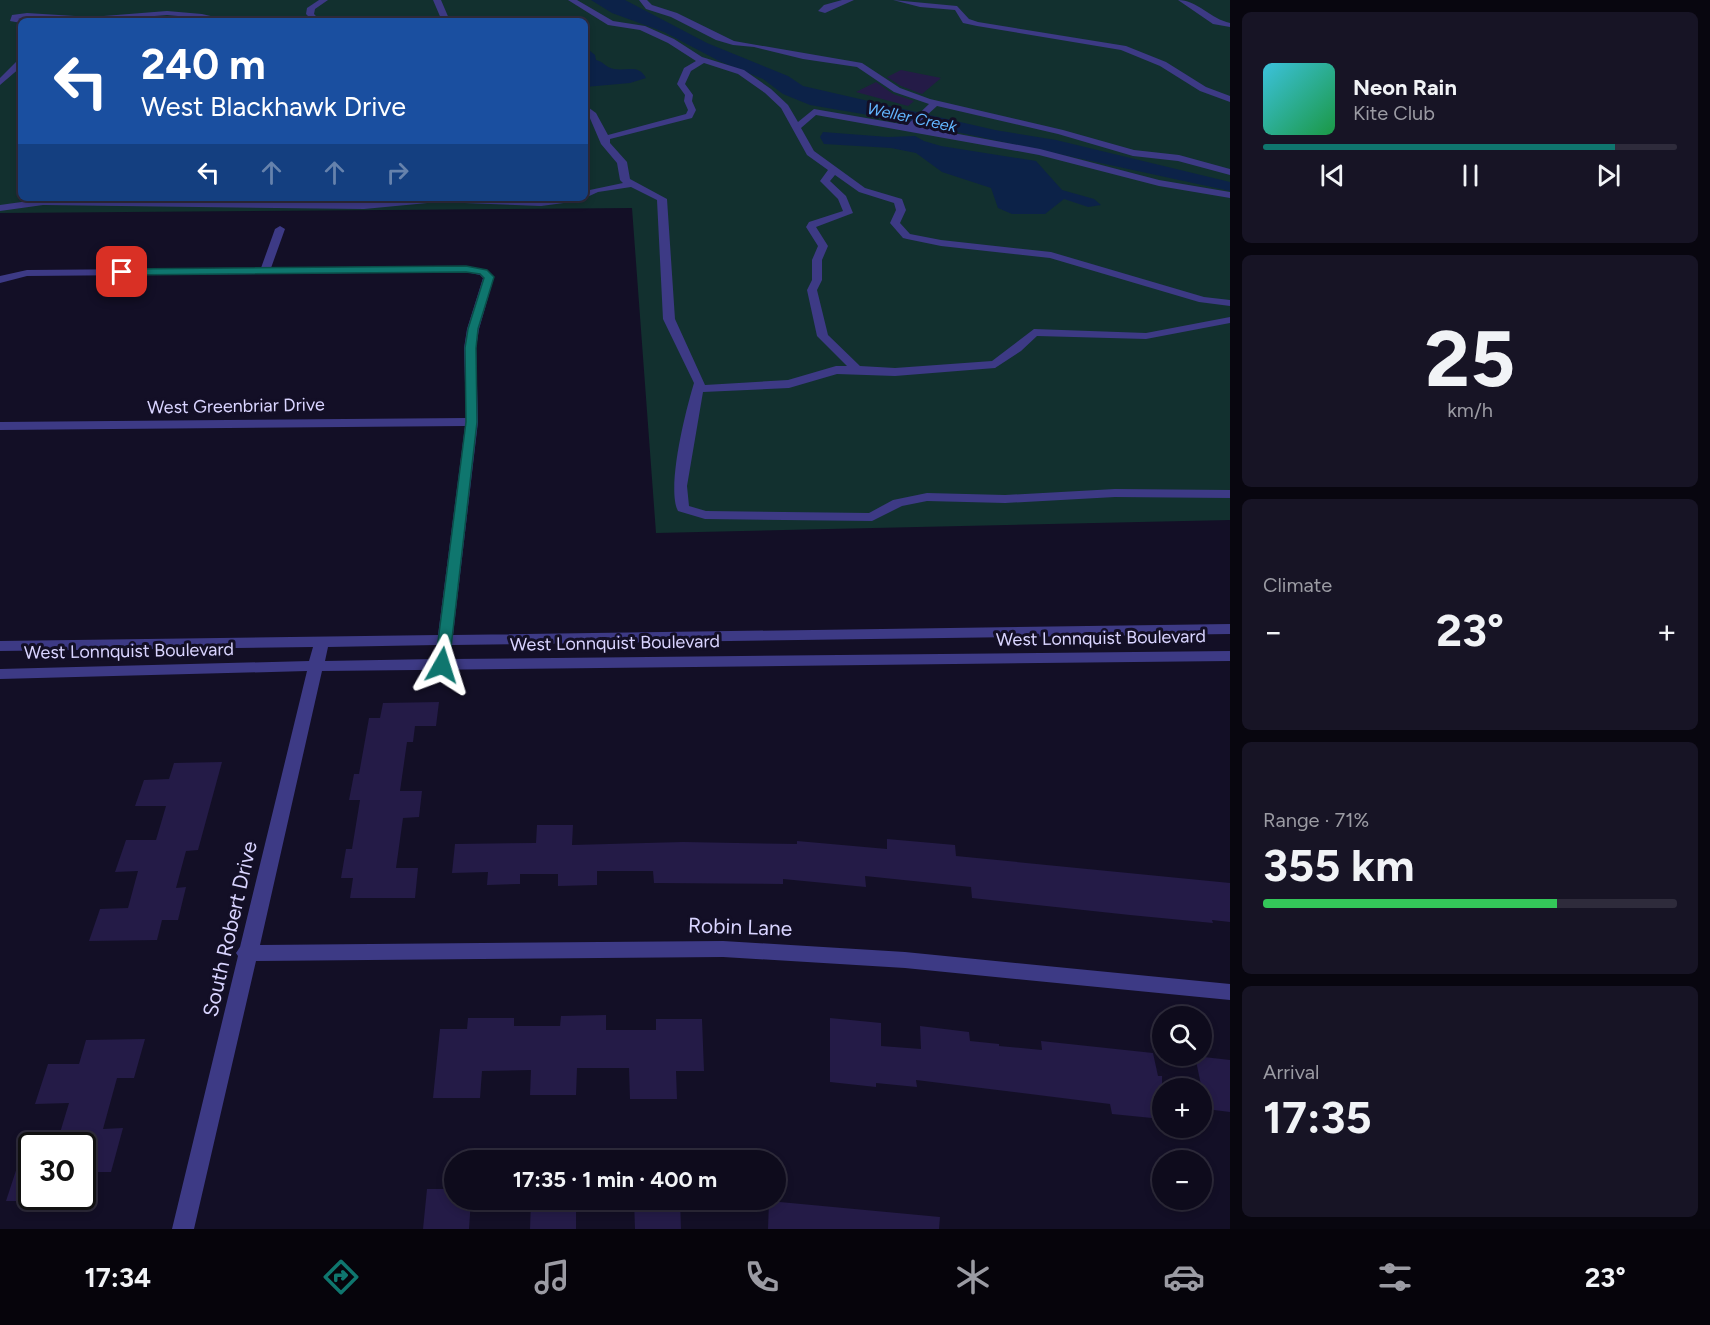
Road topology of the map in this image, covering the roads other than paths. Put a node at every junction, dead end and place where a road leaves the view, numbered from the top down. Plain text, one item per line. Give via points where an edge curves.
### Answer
1 (324, 0) edge
2 (437, 0) edge
3 (572, 0) edge
4 (643, 0) edge
5 (850, 0) edge
6 (897, 0) edge
7 (1182, 0) edge
8 (822, 11) dead end
9 (75, 18) edge
10 (104, 18) edge
11 (212, 18) edge
12 (315, 18) edge
13 (445, 18) edge
14 (18, 21) edge
15 (1230, 25) edge
16 (703, 60) junction
17 (18, 65) edge
18 (0, 83) edge
19 (1230, 99) edge
20 (931, 108) junction
21 (588, 111) edge
22 (911, 124) junction
23 (796, 128) junction
24 (605, 138) junction
25 (1201, 167) junction
26 (833, 171) junction
27 (1230, 172) edge
28 (632, 184) junction
29 (1185, 185) junction
30 (588, 194) edge
31 (1230, 195) edge
32 (417, 201) edge
33 (490, 201) edge
34 (556, 201) edge
35 (0, 208) edge
36 (280, 229) dead end
37 (265, 270) junction
38 (3, 279) edge
39 (1230, 303) edge
40 (1230, 320) edge
41 (857, 369) junction
42 (698, 389) junction
43 (472, 422) junction
44 (0, 426) edge
45 (1230, 494) edge
46 (1230, 629) edge
47 (444, 639) junction
48 (322, 640) junction
49 (0, 646) edge
50 (1230, 656) edge
51 (442, 665) junction
52 (316, 666) junction
53 (0, 674) edge
54 (246, 953) junction
55 (1230, 992) edge
56 (183, 1229) edge

1 - 12 street via 311,8
2 - 13 street
3 - 16 street via 611,23 642,28
4 - 20 street via 649,7 719,38 859,65
5 - 8 street
6 - 19 street via 957,8 966,21 977,24 1123,48
7 - 15 street via 1208,18
9 - 14 street via 27,15 15,17 14,21
10 - 11 street via 167,13
16 - 23 street via 741,72 768,91 785,107
16 - 24 street via 687,70 681,84 689,95 689,116
17 - 18 street
20 - 22 street
20 - 25 street via 948,106 1133,153 1179,158
21 - 24 street
22 - 23 street via 814,112
22 - 29 street via 1159,183
23 - 26 street via 810,153
24 - 28 street via 622,162 625,180
25 - 27 street
25 - 29 street
26 - 39 street via 862,190 898,201 901,210 895,223 907,236 1051,255 1203,300
26 - 41 street via 825,181 843,198 848,213 811,227 823,246 812,290 824,336
28 - 30 street
28 - 42 street via 662,199 669,319 700,383
29 - 31 street
32 - 35 street via 364,206 43,202
33 - 34 street
36 - 37 street
37 - 38 street via 27,273
37 - 43 street via 483,272 489,277 470,348
40 - 41 street via 1146,336 1034,332 995,364 895,372
41 - 42 street via 836,370 789,384
42 - 45 street via 680,486 683,508 705,515 872,517 898,503 927,496 1005,499
43 - 44 street, West Greenbriar Drive
43 - 47 street
46 - 47 street, West Lonnquist Boulevard
47 - 48 street, West Lonnquist Boulevard
47 - 51 street
48 - 49 street, West Lonnquist Boulevard
48 - 52 street, South Robert Drive
50 - 51 street, West Lonnquist Boulevard
51 - 52 street, West Lonnquist Boulevard
52 - 53 street, West Lonnquist Boulevard
52 - 54 street, South Robert Drive
54 - 55 street, Robin Lane via 723,949 905,960
54 - 56 street, South Robert Drive

